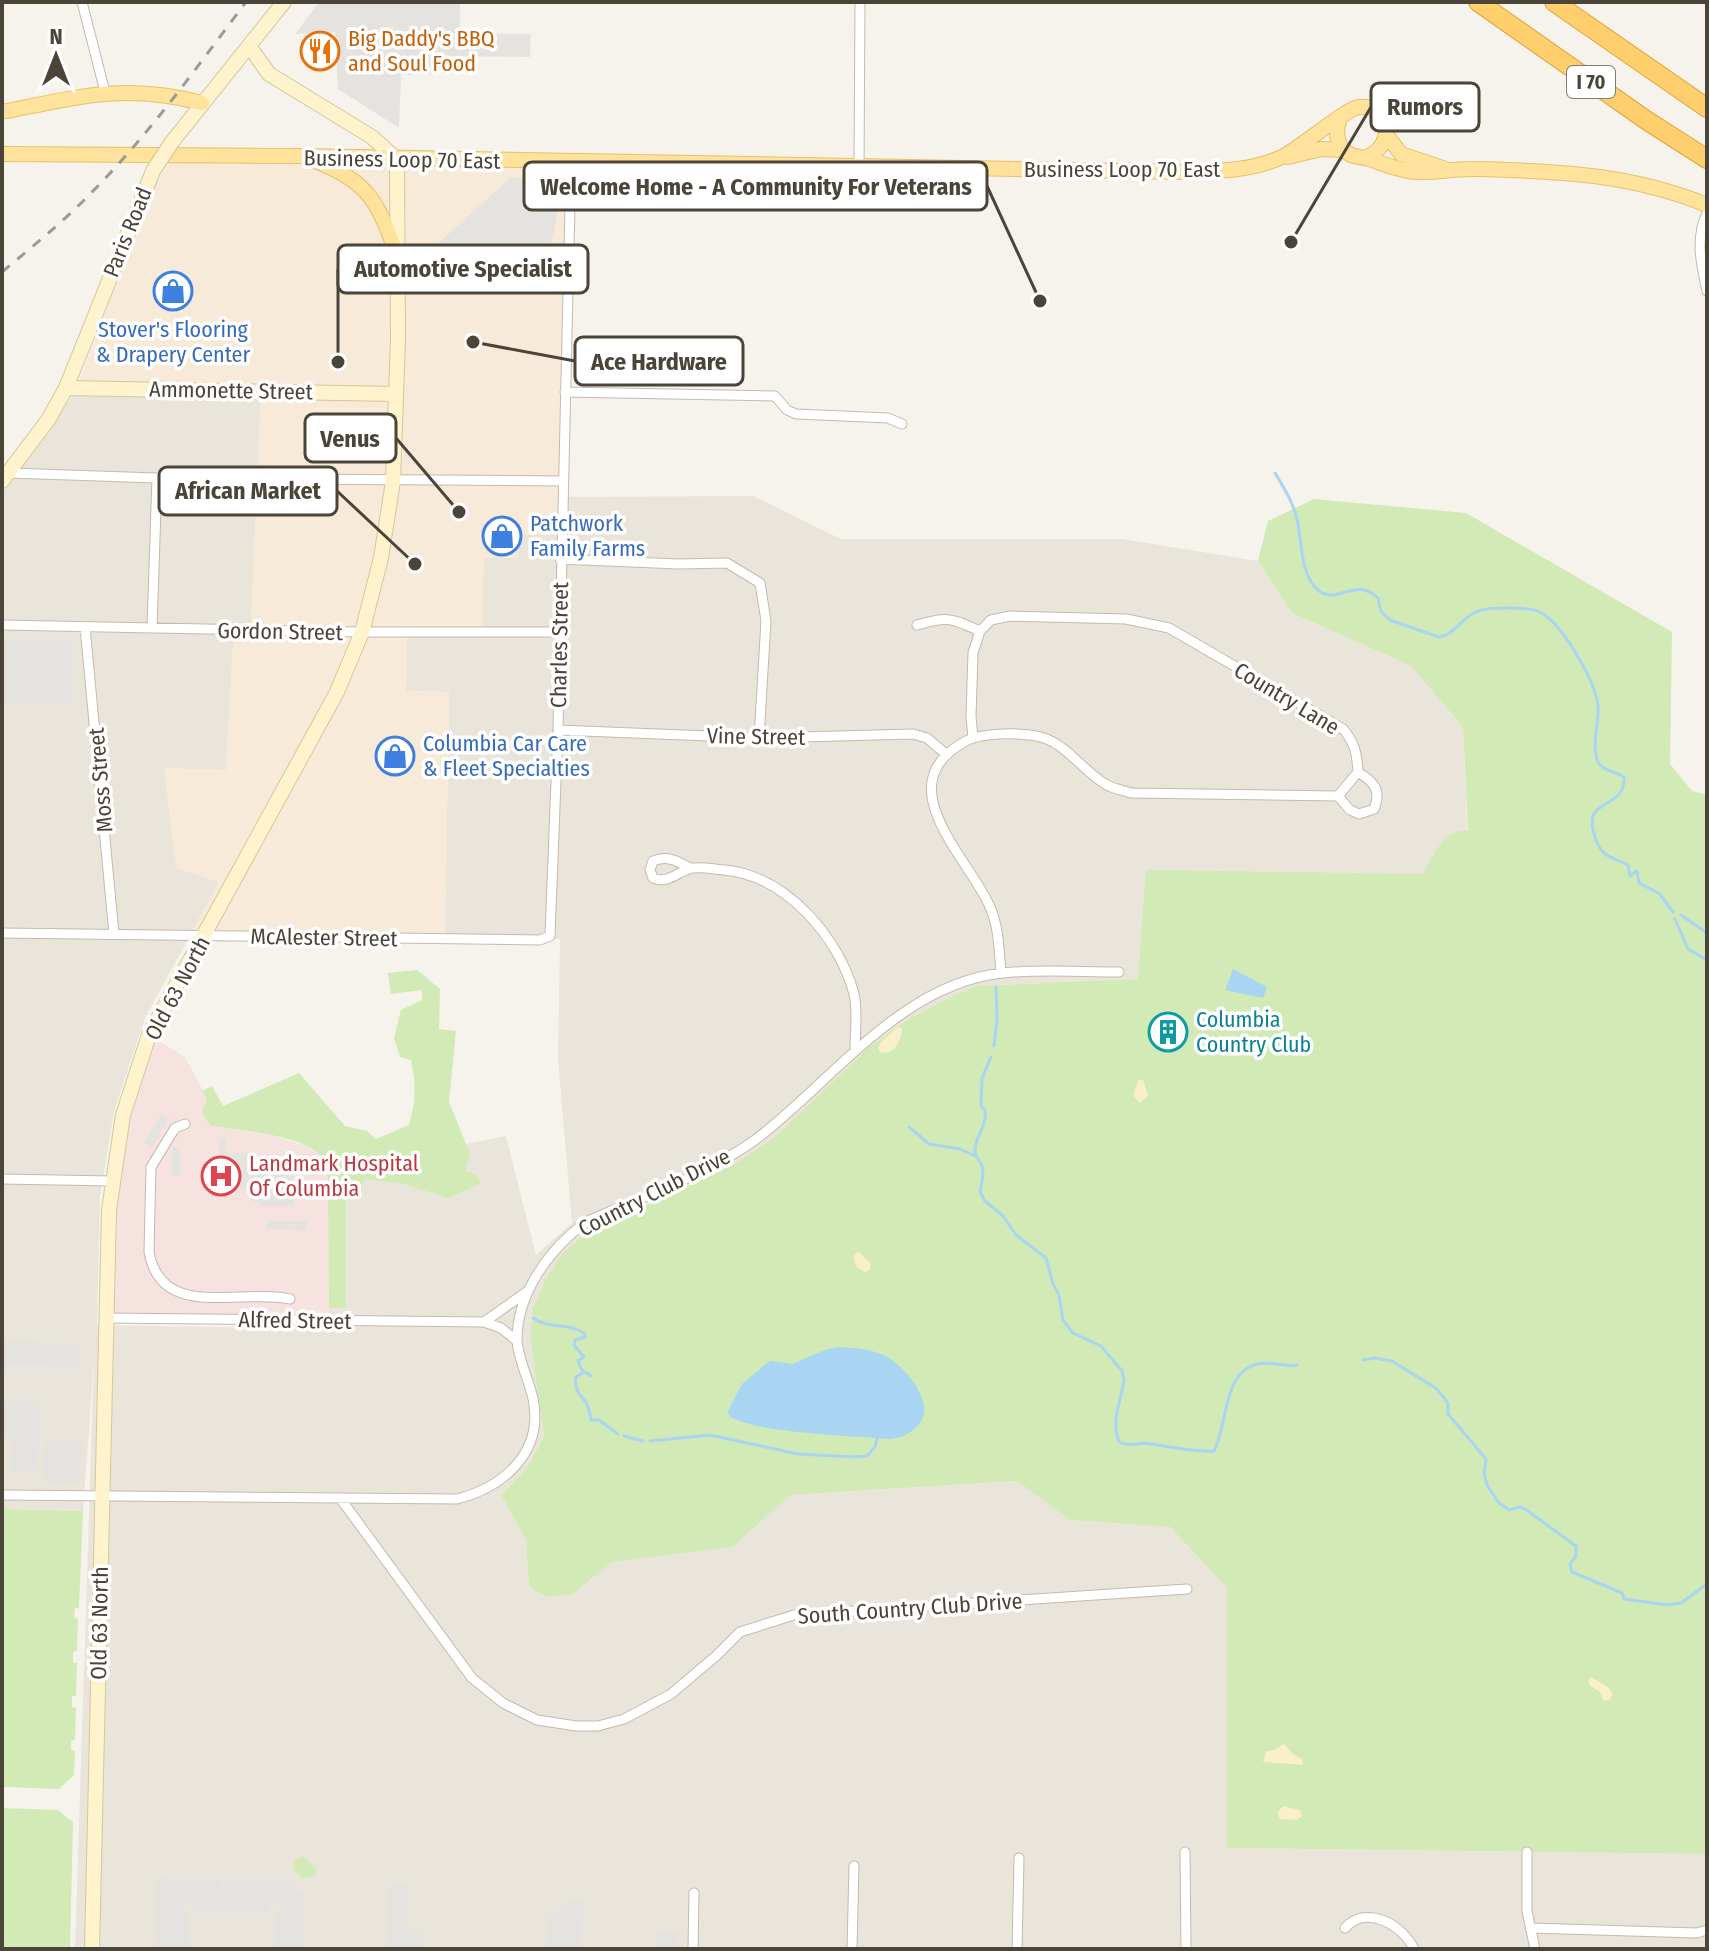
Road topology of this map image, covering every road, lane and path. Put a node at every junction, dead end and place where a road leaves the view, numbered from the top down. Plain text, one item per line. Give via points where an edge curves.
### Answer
1 (82, 2) edge
2 (284, 2) edge
3 (860, 2) edge
4 (1478, 2) edge
5 (1554, 2) edge
6 (249, 46) junction
7 (105, 92) junction
8 (202, 103) junction
9 (1707, 108) edge
10 (2, 112) edge
11 (1340, 118) junction
12 (1387, 136) junction
13 (1343, 150) junction
14 (2, 154) edge
15 (303, 156) junction
16 (1280, 158) junction
17 (1364, 158) junction
18 (1707, 159) edge
19 (397, 160) junction
20 (571, 161) junction
21 (859, 166) junction
22 (1447, 169) junction
23 (1707, 205) edge
24 (1707, 213) edge
25 (398, 258) junction
26 (1707, 291) edge
27 (66, 388) junction
28 (565, 392) junction
29 (396, 394) junction
30 (902, 424) dead end
31 (5, 477) edge
32 (157, 478) junction
33 (393, 481) junction
34 (562, 481) junction
35 (560, 559) junction
36 (2, 625) edge
37 (917, 625) dead end
38 (85, 627) junction
39 (152, 628) junction
40 (980, 631) junction
41 (362, 632) junction
42 (559, 632) junction
43 (558, 730) junction
44 (759, 738) junction
45 (973, 738) junction
46 (947, 755) junction
47 (1358, 772) junction
48 (1338, 796) junction
49 (690, 868) dead end
50 (2, 933) edge
51 (114, 934) junction
52 (205, 935) junction
53 (550, 936) joint
54 (1119, 972) dead end
55 (1001, 973) junction
56 (855, 1050) junction
57 (185, 1124) dead end
58 (2, 1179) edge
59 (112, 1181) junction
60 (528, 1291) junction
61 (290, 1299) dead end
62 (106, 1318) junction
63 (484, 1322) junction
64 (517, 1341) junction
65 (2, 1495) edge
66 (102, 1496) junction
67 (340, 1498) junction
68 (1187, 1589) dead end
69 (1185, 1852) dead end
70 (1527, 1852) dead end
71 (1019, 1858) dead end
72 (854, 1866) dead end
73 (694, 1893) dead end
74 (1345, 1928) dead end
75 (1530, 1928) junction
76 (1707, 1930) edge
77 (92, 1949) edge
78 (693, 1949) edge
79 (852, 1949) edge
80 (1017, 1949) edge
81 (1186, 1949) edge
82 (1414, 1949) edge
83 (1535, 1949) edge

1 - 7 street
2 - 6 main road, Paris Road
3 - 21 street
4 - 18 highway, I 70
5 - 9 highway, I 70
6 - 8 main road, Paris Road
6 - 19 main road via 269,74 372,137
7 - 8 main road via 132,91
7 - 10 main road
8 - 27 main road, Paris Road, bridge via 153,171
11 - 12 main road via 1349,110 1371,108 1386,124
11 - 13 main road via 1337,140
11 - 16 main road, Business Loop 70 East
12 - 17 main road via 1375,154
12 - 22 main road via 1401,154
13 - 16 main road, Business Loop 70 East
13 - 17 main road
14 - 15 main road, Business Loop 70 East
15 - 19 main road, Business Loop 70 East
15 - 25 main road via 337,169 370,194
16 - 21 main road, Business Loop 70 East via 1252,167 1185,172
17 - 22 main road via 1412,172
19 - 20 main road, Business Loop 70 East
19 - 25 main road, Old 63 North
20 - 21 main road, Business Loop 70 East
20 - 28 street, Charles Street
22 - 23 main road via 1620,178
24 - 26 street via 1699,245
25 - 29 main road, Old 63 North
27 - 29 main road, Ammonette Street
27 - 31 main road, Paris Road
28 - 30 street via 775,396 796,414 888,418
28 - 34 street, Charles Street
29 - 33 main road, Old 63 North
31 - 32 street
32 - 33 street
32 - 39 street
33 - 34 street
33 - 41 main road, Old 63 North
34 - 35 street, Charles Street
35 - 42 street, Charles Street
35 - 44 street via 727,563 760,583 766,621
36 - 38 street, Gordon Street
37 - 40 street via 952,619
38 - 39 street, Gordon Street
38 - 51 street, Moss Street
39 - 41 street, Gordon Street
40 - 45 street via 973,653
40 - 47 street, Country Lane via 991,620 1010,616 1126,619 1169,628 1343,729 1354,742
41 - 42 street, Gordon Street
41 - 52 main road, Old 63 North via 337,692
42 - 43 street, Charles Street
43 - 44 street, Vine Street
43 - 53 street, Charles Street
44 - 46 street, Vine Street via 913,734
45 - 46 street
45 - 48 street via 1027,733 1048,739 1107,785 1131,793
46 - 55 street via 934,776 932,799 937,819 990,906
47 - 48 street
47 - 48 street via 1377,789 1374,809 1359,814
49 - 56 street via 728,870 777,887 821,927 854,996
50 - 51 street, McAlester Street
51 - 52 street, McAlester Street
52 - 53 street, McAlester Street via 540,940
52 - 59 main road, Old 63 North via 149,1035 123,1115
54 - 55 street, Country Club Drive
55 - 56 street, Country Club Drive via 953,986
56 - 60 street, Country Club Drive via 754,1140 695,1174 574,1230
57 - 61 street via 175,1128 151,1167 149,1252 159,1279 185,1295
58 - 59 street
59 - 62 main road, Old 63 North
60 - 63 street
60 - 64 street, Country Club Drive
62 - 63 street, Alfred Street
62 - 66 main road, Old 63 North
63 - 64 street, Alfred Street
64 - 67 street, Country Club Drive via 533,1400 533,1435 496,1485 457,1499
65 - 66 street, Country Club Drive
66 - 67 street, Country Club Drive
66 - 77 main road, Old 63 North
67 - 68 street, South Country Club Drive via 472,1678 520,1713 557,1724 598,1726 644,1710 671,1694 740,1632 794,1615
69 - 81 street
70 - 75 street
71 - 80 street
72 - 79 street
73 - 78 street
74 - 82 street via 1367,1918 1383,1920 1396,1925
75 - 76 street
75 - 83 street

